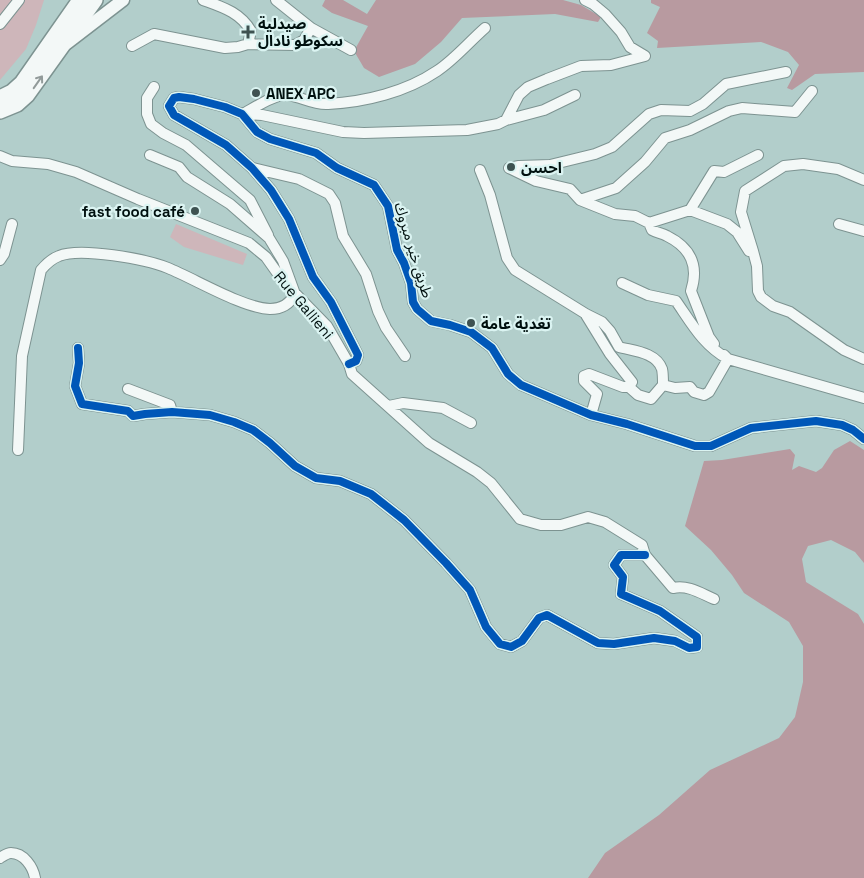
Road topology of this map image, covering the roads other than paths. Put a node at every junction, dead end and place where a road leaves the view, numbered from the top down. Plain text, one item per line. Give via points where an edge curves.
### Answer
1 (19, 0) edge
2 (80, 0) edge
3 (95, 0) edge
4 (123, 0) edge
5 (203, 0) edge
6 (276, 0) edge
7 (585, 0) edge
8 (0, 24) edge
9 (312, 28) junction
10 (485, 28) dead end
11 (248, 44) junction
12 (63, 46) junction
13 (132, 46) dead end
14 (351, 50) dead end
15 (786, 72) dead end
16 (154, 87) dead end
17 (812, 91) dead end
18 (575, 95) dead end
19 (0, 98) edge
20 (0, 111) edge
21 (690, 111) junction
22 (242, 114) junction
23 (506, 120) junction
24 (690, 130) junction
25 (150, 155) dead end
26 (0, 156) edge
27 (758, 156) dead end
28 (252, 168) junction
29 (480, 170) dead end
30 (864, 180) edge
31 (580, 200) junction
32 (690, 210) junction
33 (649, 223) junction
34 (12, 224) dead end
35 (839, 224) dead end
36 (864, 231) edge
37 (269, 238) junction
38 (0, 260) edge
39 (756, 263) junction
40 (622, 283) dead end
41 (295, 294) junction
42 (586, 314) junction
43 (78, 348) dead end
44 (405, 356) dead end
45 (728, 359) junction
46 (864, 359) edge
47 (349, 364) junction
48 (631, 384) junction
49 (663, 385) junction
50 (128, 388) dead end
51 (864, 398) edge
52 (390, 406) junction
53 (172, 412) junction
54 (591, 414) junction
55 (471, 423) dead end
56 (864, 439) edge
57 (18, 450) dead end
58 (645, 555) junction
59 (714, 599) dead end
60 (0, 858) edge
61 (35, 878) edge

1 - 8 street
2 - 19 highway via 22,83
3 - 12 highway
4 - 12 main road
5 - 11 street via 240,16 251,31
6 - 9 street
7 - 23 street via 605,14 630,47 645,56 611,65 581,66 528,87 519,95
9 - 11 street via 304,40 295,45
9 - 14 street
10 - 22 street via 437,71 392,92 327,104 314,104 286,94
11 - 13 street via 225,48 154,34
20 -> 12 highway via 28,95
15 - 21 street via 726,84
16 - 37 street via 147,98 151,124 186,146 250,200
17 - 24 street via 795,112 742,108
18 - 23 street via 544,110
21 - 24 street
21 - 31 street via 661,110 649,114 612,147 595,154 550,165 509,168 536,180 570,189
22 - 23 street via 364,134 467,130
22 - 28 street, طريق خير مبروك via 194,98 174,98 169,106 174,115 226,145
22 - 54 street, طريق خير مبروك via 258,132 270,139 316,153 336,168 374,185 388,206 397,250 411,283 413,302 422,315 431,321 471,332 492,348 508,374 521,385
24 - 31 street via 665,138 645,162 616,188
25 - 37 street via 179,167 187,177 230,204
26 - 41 street, Rue Gallieni via 76,172 249,243 266,257
27 - 32 street via 724,172 714,171
28 - 44 street via 298,179 329,194 335,203 343,236 366,274 378,311
28 - 47 street, طريق خير مبروك via 280,203 313,277 348,334 358,356 356,362
29 - 42 street via 507,258 515,270
30 - 39 street via 838,169 802,164 784,166 745,191 741,212
31 - 33 street
32 - 33 street
32 - 39 street via 727,224 737,232
33 - 45 street via 652,230 666,235 688,253 694,264 695,279 691,292 709,337
34 - 38 street
35 - 36 street
37 - 41 street via 283,261
39 - 46 street via 761,298 790,312 844,350
40 - 45 street via 648,295 676,301 702,338 714,351
41 - 47 street, Rue Gallieni via 327,326
41 - 57 street via 291,302 270,309 248,304 166,267 117,256 82,253 60,255 49,261 41,270 22,356
42 - 48 street
42 - 49 street via 602,322 619,347 645,353 654,359 662,368
43 - 53 street via 75,386 82,404 128,411 133,416
45 - 49 street via 704,395 690,387
45 - 51 street
47 - 52 street, Rue Gallieni via 352,374
48 - 49 street via 638,395 651,400
48 - 54 street via 623,387 589,374 584,376 584,381 597,394
50 - 53 street via 170,405
52 - 55 street via 403,403 443,408
52 - 58 street, Rue Gallieni via 429,443 491,483 520,519 541,525 561,525 588,517 605,522 642,545
53 - 58 street via 210,415 234,422 253,430 295,466 316,478 340,482 371,494 404,520 470,590 486,627 500,644 511,647 522,641 538,618 547,615 598,643 654,638 675,641 689,648 697,647 697,637 672,619 620,594 623,577 614,565 621,555
54 - 56 street, طريق خير مبروك via 695,446 711,446 751,428 816,421 842,425
58 - 59 street via 673,588 690,588
60 - 61 street via 10,853 17,854 33,868

